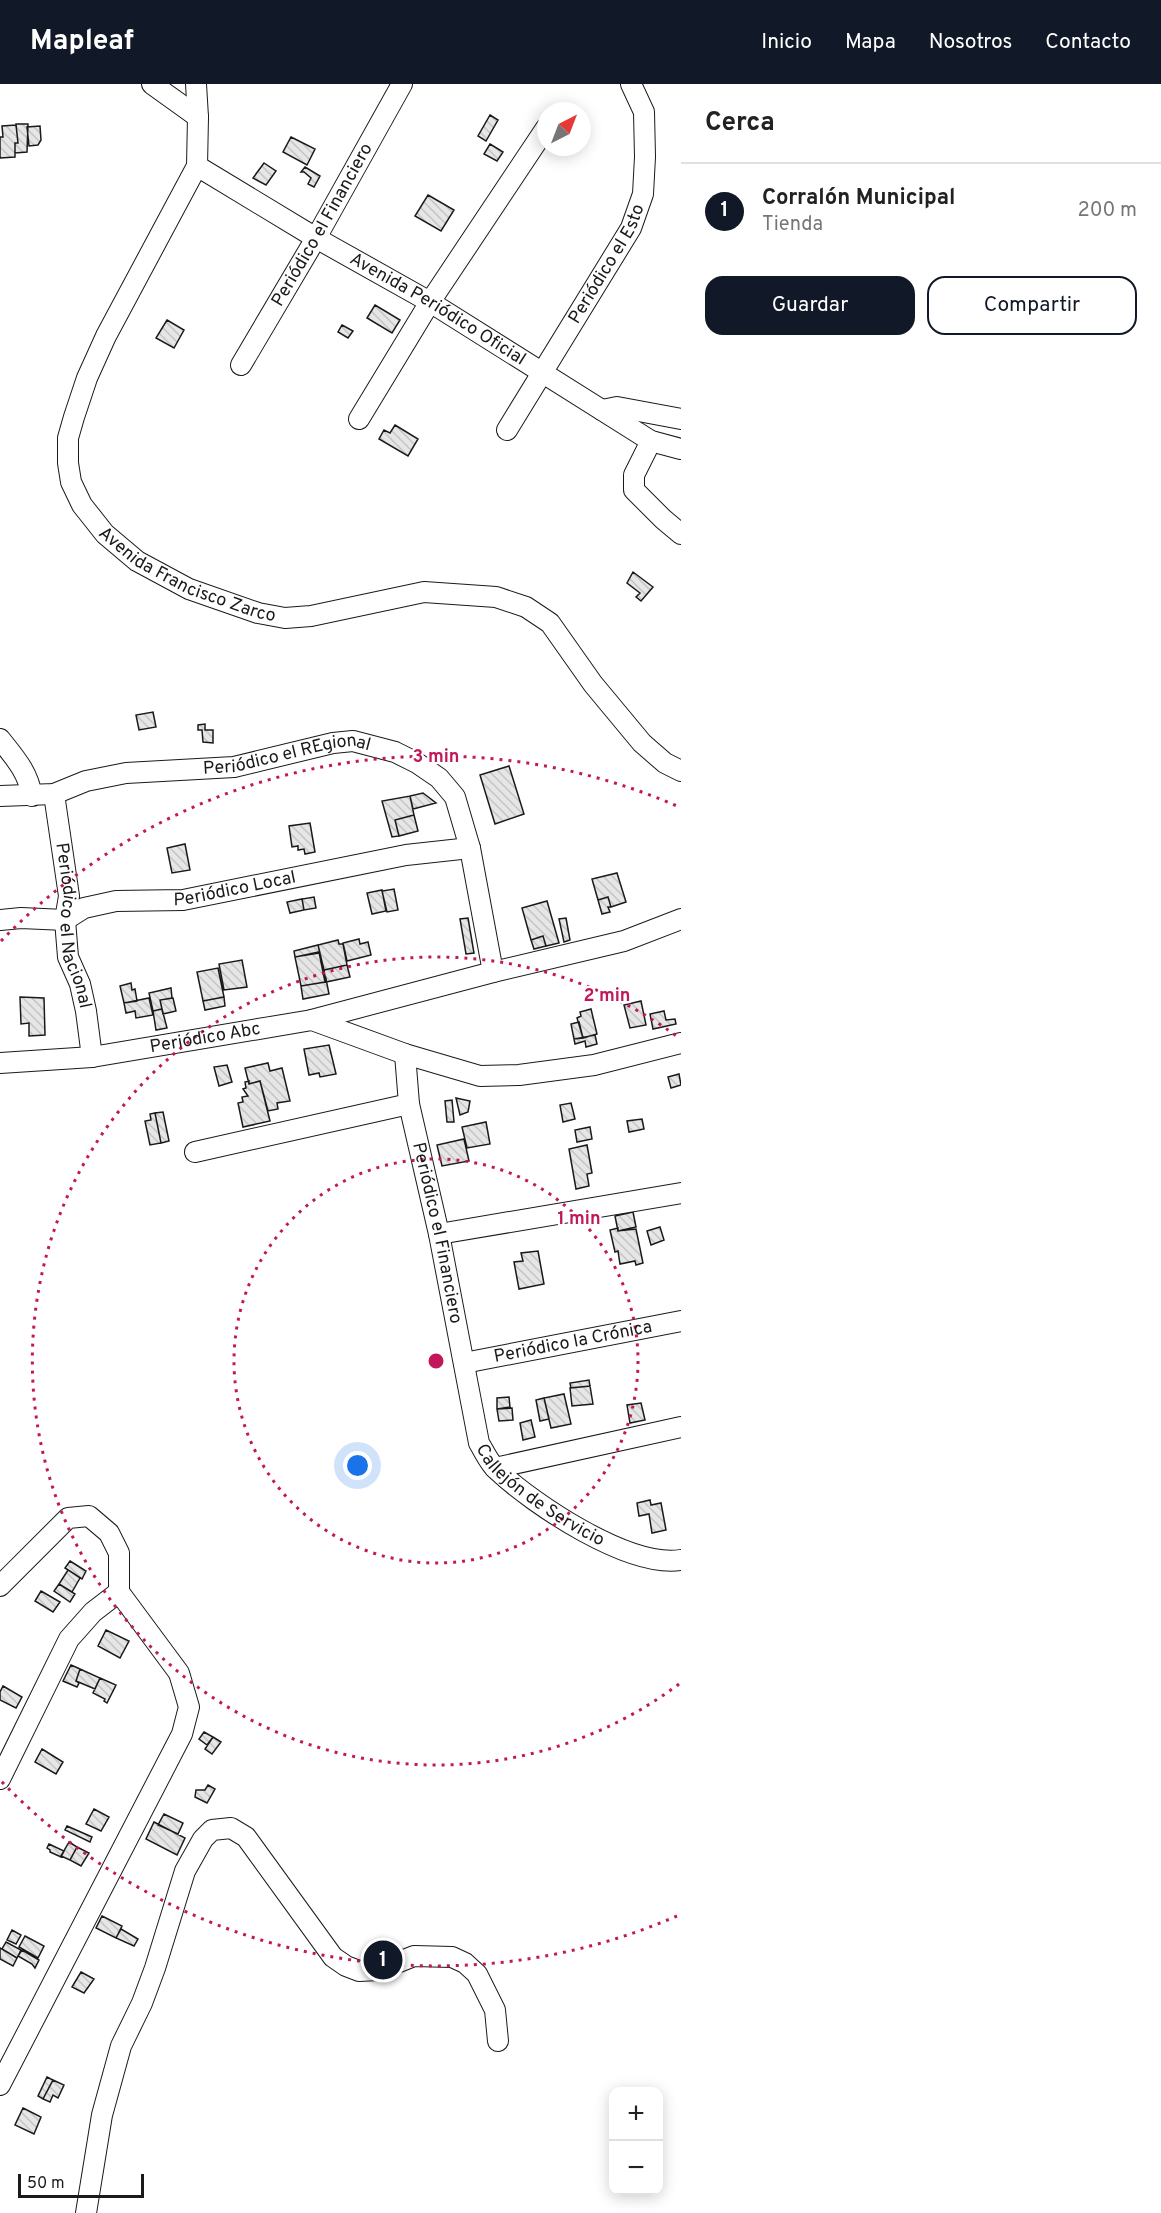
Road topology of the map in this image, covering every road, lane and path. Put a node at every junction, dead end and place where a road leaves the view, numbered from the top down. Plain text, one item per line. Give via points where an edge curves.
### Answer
1 (152, 84) edge
2 (196, 84) edge
3 (402, 84) edge
4 (631, 84) edge
5 (198, 117) junction
6 (537, 142) edge
7 (197, 166) junction
8 (316, 238) junction
9 (430, 302) junction
10 (241, 366) dead end
11 (541, 372) junction
12 (602, 410) junction
13 (681, 418) edge
14 (359, 419) dead end
15 (507, 430) dead end
16 (651, 441) junction
17 (681, 449) edge
18 (681, 534) edge
19 (0, 739) edge
20 (681, 771) edge
21 (54, 794) junction
22 (0, 796) edge
23 (32, 796) junction
24 (470, 848) junction
25 (681, 919) edge
26 (0, 920) edge
27 (65, 920) junction
28 (493, 972) junction
29 (312, 1020) junction
30 (681, 1043) edge
31 (405, 1054) junction
32 (92, 1057) junction
33 (0, 1063) edge
34 (409, 1104) junction
35 (195, 1152) dead end
36 (681, 1193) edge
37 (438, 1234) junction
38 (681, 1321) edge
39 (464, 1363) junction
40 (681, 1427) edge
41 (495, 1468) junction
42 (677, 1565) edge
43 (0, 1586) edge
44 (119, 1592) junction
45 (0, 1779) edge
46 (498, 2041) dead end
47 (0, 2085) edge
48 (86, 2213) edge

1 - 5 street
2 - 5 street, Avenida Francisco Zarco
3 - 8 street, Periódico el Financiero
4 - 11 street, Periódico el Esto via 644,112 643,194 631,228
5 - 7 street, Avenida Francisco Zarco
6 - 9 street
7 - 8 street, Avenida Periódico Oficial
7 - 20 street, Avenida Francisco Zarco via 105,336 68,438 71,483 82,505 105,534 137,561 189,589 258,613 285,618 424,592 496,597 526,607 550,623 642,743
8 - 9 street, Avenida Periódico Oficial
8 - 10 street, Periódico el Financiero
9 - 11 street, Avenida Periódico Oficial
9 - 14 street
11 - 12 street, Avenida Periódico Oficial
11 - 15 street, Periódico el Esto
12 - 13 street via 617,407
12 - 16 street, Avenida Periódico Oficial
16 - 17 street, Avenida Periódico Oficial
16 - 18 street via 634,475 634,490
19 - 23 street via 22,765
21 - 23 street, Periódico el REgional
21 - 24 street, Periódico el REgional via 86,781 126,773 234,767 333,742 354,741 395,752 439,778 455,797
21 - 27 street, Periódico el Nacional via 69,896
22 - 23 street, Periódico el REgional
24 - 27 street, Periódico Local via 406,855 183,900 116,901 84,908
24 - 28 street, Periódico el REgional
25 - 28 street via 624,941
26 - 27 street, Periódico Local
27 - 32 street, Periódico el Nacional via 68,957 82,993
28 - 29 street
29 - 31 street, Periódico Abc
29 - 32 street, Periódico Abc
30 - 31 street, Periódico Abc via 594,1065 519,1075 480,1076
31 - 34 street
32 - 33 street, Periódico Abc
34 - 35 street
34 - 37 street, Periódico el Financiero
36 - 37 street
37 - 39 street, Periódico el Financiero
38 - 39 street, Periódico la Crónica
39 - 41 street, Callejón de Servicio via 479,1443
40 - 41 street
41 - 42 street, Callejón de Servicio via 524,1493 589,1535 630,1554
43 - 44 street via 68,1518 90,1516 109,1533 119,1553
44 - 45 street via 93,1612 69,1639
44 - 47 street via 179,1673 189,1707 182,1734
46 - 48 street via 495,2010 477,1974 465,1963 452,1957 414,1956 379,1970 359,1971 346,1966 333,1957 246,1838 231,1828 212,1830 202,1839 186,1872 142,2003 121,2046 102,2115

